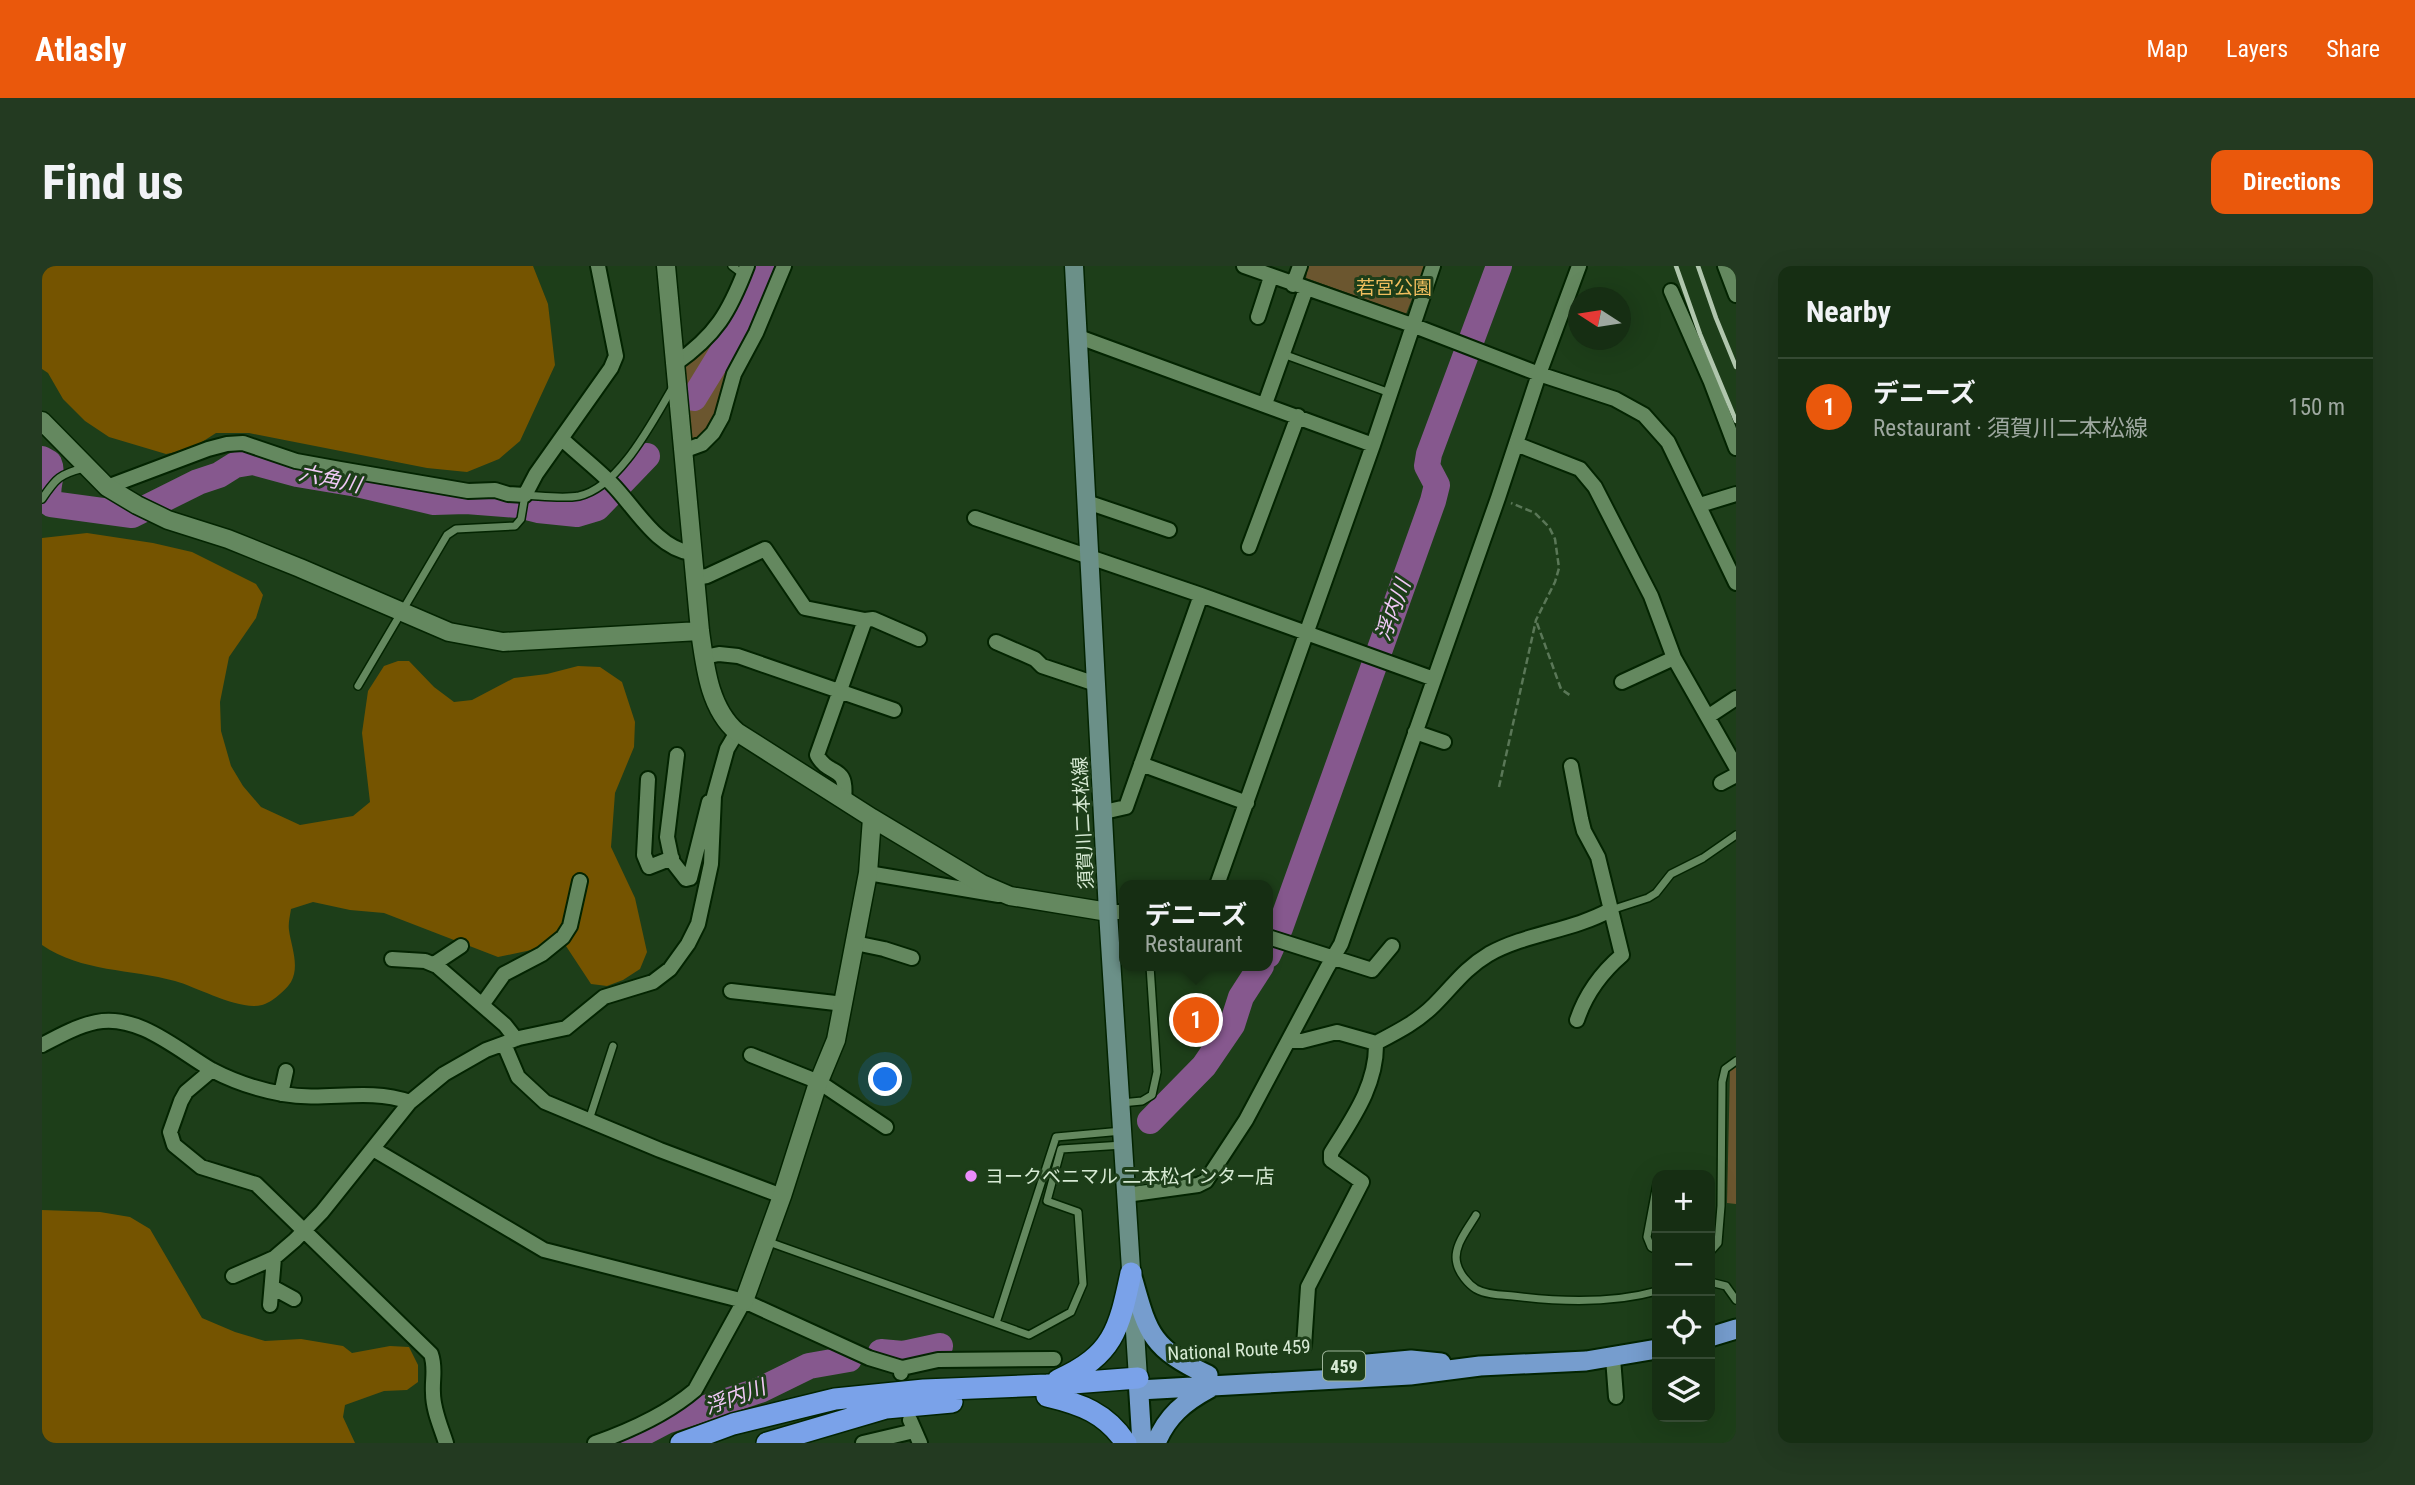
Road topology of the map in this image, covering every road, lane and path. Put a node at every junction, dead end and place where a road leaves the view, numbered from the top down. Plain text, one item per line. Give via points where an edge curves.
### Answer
1 (598, 266) edge
2 (666, 266) edge
3 (784, 266) edge
4 (1074, 266) edge
5 (1244, 266) edge
6 (1300, 266) edge
7 (1433, 266) edge
8 (1579, 266) edge
9 (1726, 266) edge
10 (741, 269) edge
11 (1271, 276) junction
12 (1299, 287) junction
13 (1671, 290) dead end
14 (1736, 295) edge
15 (1258, 317) dead end
16 (1412, 325) junction
17 (1079, 337) junction
18 (1283, 354) junction
19 (676, 373) junction
20 (1539, 374) junction
21 (1390, 393) junction
22 (1265, 404) junction
23 (1297, 416) junction
24 (42, 421) edge
25 (562, 439) junction
26 (1516, 444) junction
27 (1373, 445) junction
28 (1736, 448) edge
29 (683, 451) junction
30 (87, 467) junction
31 (608, 480) junction
32 (107, 487) junction
33 (1736, 494) edge
34 (1499, 498) junction
35 (42, 499) edge
36 (525, 499) junction
37 (1087, 502) junction
38 (1700, 505) junction
39 (975, 518) dead end
40 (1169, 530) dead end
41 (1249, 547) dead end
42 (691, 553) junction
43 (1090, 557) junction
44 (695, 578) junction
45 (1736, 583) edge
46 (1200, 595) junction
47 (402, 613) junction
48 (865, 620) junction
49 (1536, 620) junction
50 (700, 631) junction
51 (1306, 634) junction
52 (919, 639) dead end
53 (996, 642) dead end
54 (704, 657) junction
55 (1674, 658) junction
56 (1434, 679) junction
57 (1622, 682) dead end
58 (1096, 684) junction
59 (358, 686) dead end
60 (838, 692) junction
61 (1571, 696) dead end
62 (1736, 698) edge
63 (894, 710) dead end
64 (1709, 716) junction
65 (737, 732) junction
66 (1415, 732) junction
67 (1444, 743) dead end
68 (677, 755) dead end
69 (1141, 764) junction
70 (1571, 766) dead end
71 (1736, 767) edge
72 (1736, 775) edge
73 (648, 779) dead end
74 (1721, 783) dead end
75 (1499, 786) dead end
76 (714, 796) junction
77 (844, 799) junction
78 (1247, 803) junction
79 (1104, 812) junction
80 (872, 818) junction
81 (1736, 835) edge
82 (672, 858) junction
83 (868, 873) junction
84 (1219, 880) edge
85 (580, 881) dead end
86 (1010, 896) junction
87 (1610, 910) junction
88 (1116, 912) edge
89 (1273, 938) edge
90 (856, 943) junction
91 (461, 946) dead end
92 (1392, 946) dead end
93 (912, 958) dead end
94 (1332, 958) junction
95 (392, 959) dead end
96 (434, 964) junction
97 (1150, 971) edge
98 (731, 991) dead end
99 (844, 1004) junction
100 (482, 1005) junction
101 (1577, 1020) dead end
102 (1289, 1041) junction
103 (510, 1042) junction
104 (1376, 1043) junction
105 (42, 1045) edge
106 (613, 1046) dead end
107 (751, 1055) dead end
108 (1736, 1061) edge
109 (212, 1069) junction
110 (286, 1071) dead end
111 (819, 1082) junction
112 (281, 1094) junction
113 (410, 1102) junction
114 (1121, 1103) junction
115 (589, 1121) junction
116 (886, 1127) dead end
117 (1123, 1138) junction
118 (373, 1149) junction
119 (1126, 1195) junction
120 (782, 1196) junction
121 (1652, 1210) edge
122 (1476, 1215) dead end
123 (304, 1230) junction
124 (766, 1241) junction
125 (1715, 1246) edge
126 (1652, 1248) edge
127 (274, 1258) junction
128 (1131, 1273) junction
129 (233, 1276) dead end
130 (1715, 1283) edge
131 (272, 1287) junction
132 (1652, 1292) edge
133 (294, 1299) dead end
134 (1736, 1300) edge
135 (744, 1301) junction
136 (270, 1306) dead end
137 (996, 1323) junction
138 (1736, 1329) edge
139 (1715, 1336) edge
140 (1304, 1346) dead end
141 (1652, 1350) edge
142 (1613, 1358) junction
143 (1054, 1359) dead end
144 (1211, 1381) junction
145 (1138, 1384) junction
146 (1047, 1390) junction
147 (1616, 1397) dead end
148 (915, 1431) edge
149 (446, 1443) edge
150 (595, 1443) edge
151 (681, 1443) edge
152 (767, 1443) edge
153 (863, 1443) edge
154 (1126, 1443) edge
155 (1142, 1443) edge
156 (1156, 1443) edge

1 - 25 street via 616,356
2 - 19 street
3 - 29 street via 734,374 722,417 702,444
4 - 17 main road, 須賀川二本松線
5 - 11 street
6 - 12 street
7 - 16 street
8 - 20 street
9 - 14 street
10 - 19 street via 728,312
11 - 12 street
11 - 15 street
12 - 16 street
12 - 18 street
13 - 28 street
16 - 20 street
16 - 21 street
17 - 22 street
17 - 37 main road, 須賀川二本松線
18 - 21 lane
18 - 22 street
19 - 29 street
19 - 31 lane via 634,450
20 - 26 street
20 - 38 street via 1615,399 1644,415 1668,442
21 - 27 street
22 - 23 street
23 - 27 street
23 - 41 street
24 - 30 street
25 - 31 street
25 - 36 street
26 - 34 street
26 - 55 street via 1572,465 1588,478 1651,596
27 - 51 street
29 - 42 street
30 - 32 street
30 - 35 lane via 56,478
31 - 36 lane via 582,495
31 - 42 street via 646,524 680,552
32 - 36 street via 208,449 243,443 296,461 468,491 495,490
32 - 47 street via 168,520 240,544
33 - 38 street
34 - 49 path via 1535,513 1555,539 1558,575
34 - 56 street
36 - 47 lane via 515,526 456,529 447,535
37 - 40 street
37 - 43 main road, 須賀川二本松線
38 - 45 street
39 - 43 street
42 - 44 street
43 - 46 street
43 - 58 main road, 須賀川二本松線
44 - 48 street via 765,549 806,608
44 - 50 street
46 - 51 street
46 - 69 street
47 - 50 street via 449,632 503,642
47 - 59 lane
48 - 52 street via 873,619
48 - 60 street
49 - 61 path via 1560,689
49 - 75 path
50 - 54 street
51 - 56 street
51 - 78 street
53 - 58 street via 1042,666
54 - 60 street via 738,656
54 - 65 street via 714,700
55 - 57 street
55 - 64 street
56 - 66 street
58 - 79 main road, 須賀川二本松線
60 - 63 street
60 - 77 street via 817,755 843,777
62 - 64 street
64 - 71 street
65 - 76 street via 727,749
65 - 77 street
66 - 67 street
66 - 94 street via 1341,944
68 - 82 street via 667,837
69 - 78 street
69 - 79 street via 1126,807
70 - 87 street via 1584,831 1598,857
72 - 74 street
73 - 82 street via 644,855 649,867
76 - 82 street via 690,878 686,879
76 - 103 street via 705,892 698,924 680,956 653,982 604,997 566,1028
77 - 80 street
78 - 84 street
79 - 88 main road, 須賀川二本松線
80 - 83 street
80 - 86 street via 971,878
81 - 87 lane via 1671,874 1648,898
83 - 86 street
83 - 90 street
85 - 100 street via 564,937 504,974
86 - 88 street
87 - 101 street via 1622,955 1591,988
87 - 104 street via 1486,956 1409,1027
88 - 114 main road, 須賀川二本松線
89 - 94 street
90 - 93 street
90 - 99 street
91 - 96 street
92 - 94 street via 1373,970
94 - 102 street
95 - 96 street
96 - 100 street
97 - 114 lane via 1157,1072 1152,1095
98 - 99 street
99 - 111 street
100 - 103 street via 505,1025
102 - 104 street via 1337,1032
102 - 119 street via 1206,1181
103 - 113 street via 444,1074
103 - 115 street via 513,1069 532,1092
104 - 140 street via 1376,1060 1362,1103 1331,1153 1331,1160 1362,1182 1308,1287
105 - 109 street via 83,1026 111,1021 140,1027
106 - 115 lane
107 - 111 street
108 - 125 lane via 1725,1069 1722,1082 1721,1206
109 - 112 street
109 - 123 street via 181,1101 170,1132 174,1145 201,1167 256,1184
110 - 112 street
111 - 116 street
111 - 120 street
112 - 113 street via 380,1094
113 - 118 street
114 - 117 main road, 須賀川二本松線
115 - 120 street
117 - 119 main road, 須賀川二本松線
117 - 137 lane via 1056,1137
117 - 137 lane via 1061,1149 1046,1201 1078,1212 1083,1284 1071,1312 1029,1335
118 - 123 street
118 - 135 street via 544,1250
119 - 128 main road, 須賀川二本松線
120 - 124 street
121 - 126 lane via 1647,1237
122 - 132 lane via 1456,1256 1462,1276 1476,1289 1546,1300 1617,1299
123 - 127 street
123 - 149 street via 431,1354 433,1392
124 - 135 street
124 - 137 lane
127 - 129 street
127 - 131 street
128 - 144 highway via 1146,1327 1157,1342
128 - 145 main road, 須賀川二本松線
128 - 146 highway via 1115,1334 1102,1352
130 - 134 lane via 1726,1286
131 - 133 street
131 - 136 street
135 - 143 street via 901,1370 938,1360
135 - 150 street via 695,1390
138 - 139 highway
141 - 142 highway, National Route 459 / 459
142 - 144 highway, National Route 459 / 459 via 1480,1366 1411,1360
142 - 147 street
144 - 145 highway, National Route 459 / 459
144 - 156 highway via 1174,1412
145 - 146 highway
145 - 155 highway
146 - 151 highway via 924,1390 835,1399 733,1424
146 - 152 highway via 886,1408
146 - 154 highway via 1094,1411 1112,1424
148 - 153 street

